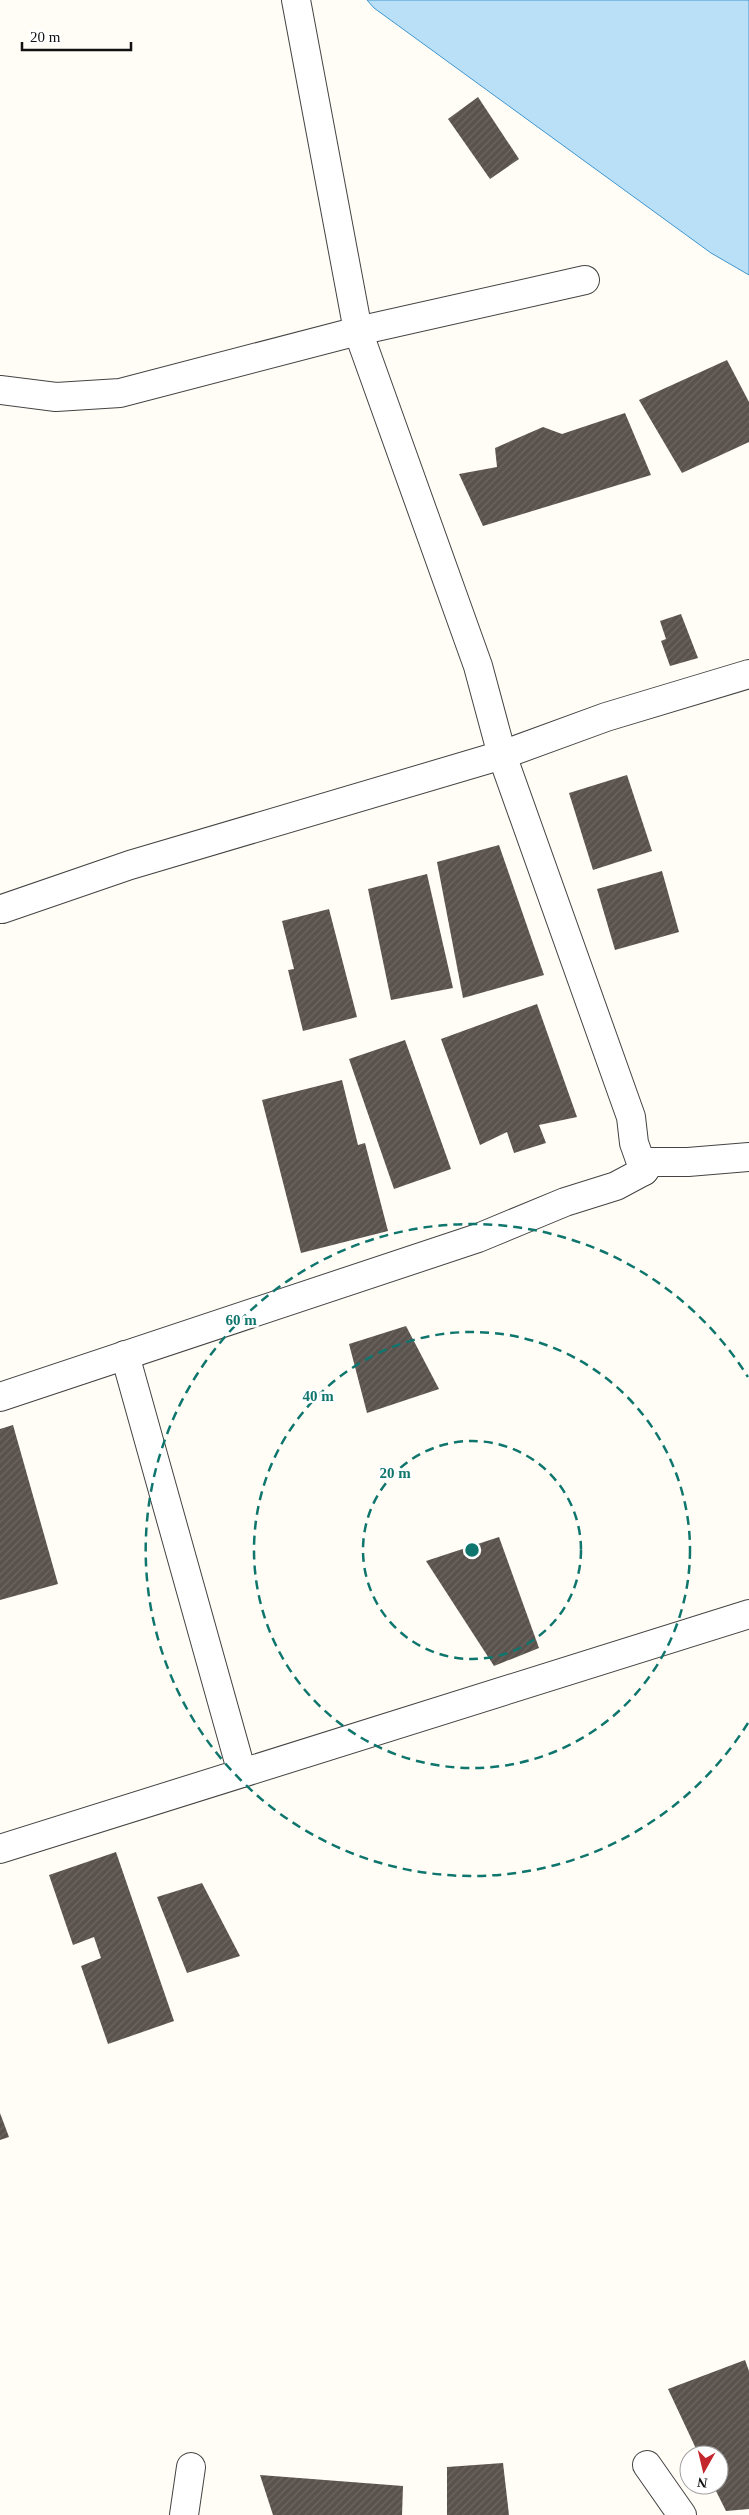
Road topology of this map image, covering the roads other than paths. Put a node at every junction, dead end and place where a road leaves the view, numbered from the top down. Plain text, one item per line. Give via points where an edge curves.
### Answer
1 (296, 0) edge
2 (585, 280) dead end
3 (358, 331) junction
4 (0, 390) edge
5 (749, 674) edge
6 (502, 755) junction
7 (2, 909) dead end
8 (749, 1157) edge
9 (644, 1171) junction
10 (125, 1355) junction
11 (0, 1397) edge
12 (749, 1614) edge
13 (242, 1773) junction
14 (0, 1849) edge
15 (647, 2465) dead end
16 (191, 2467) dead end
17 (184, 2515) edge
18 (682, 2515) edge

1 - 3 street
2 - 3 street
3 - 4 street via 120,393 56,397
3 - 6 street via 478,666
5 - 6 street via 606,717
6 - 7 street via 130,865
6 - 9 street via 631,1117 634,1143
8 - 9 street via 651,1162
9 - 10 street via 616,1186 565,1202 478,1238
10 - 11 street
10 - 13 street
12 - 13 street
13 - 14 street
15 - 18 street
16 - 17 street

